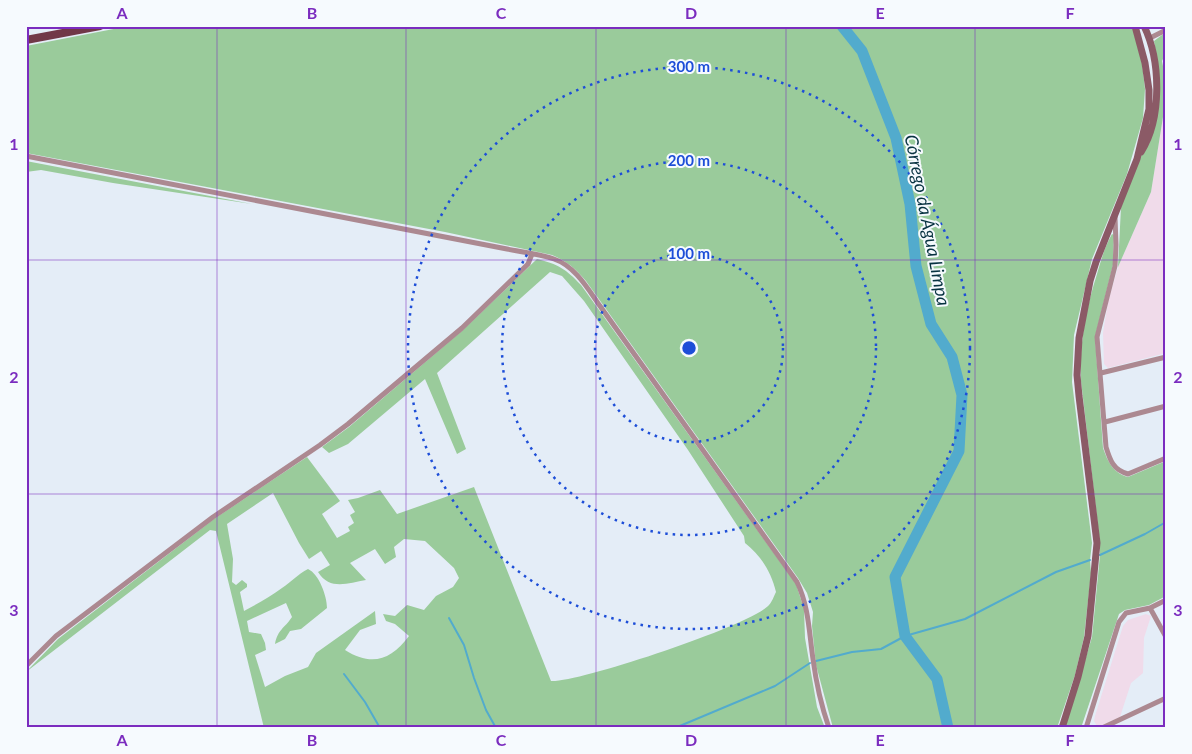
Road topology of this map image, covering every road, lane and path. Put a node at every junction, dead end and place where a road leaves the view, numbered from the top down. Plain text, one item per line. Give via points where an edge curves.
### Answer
1 (100, 26) edge
2 (1135, 26) edge
3 (1144, 26) edge
4 (1166, 30) edge
5 (1149, 37) junction
6 (1138, 39) junction
7 (26, 40) edge
8 (1156, 62) junction
9 (1145, 63) junction
10 (26, 156) edge
11 (1137, 159) junction
12 (1115, 216) junction
13 (532, 254) junction
14 (1166, 357) edge
15 (1100, 373) junction
16 (1166, 406) edge
17 (1105, 422) junction
18 (1166, 458) edge
19 (1166, 600) edge
20 (1150, 608) junction
21 (1166, 637) edge
22 (26, 666) edge
23 (1166, 698) edge
24 (829, 728) edge
25 (1062, 728) edge
26 (1086, 728) edge
27 (1102, 728) edge

1 - 7 main road
2 - 6 main road
3 - 5 main road
4 - 5 street
5 - 6 main road via 1143,35
5 - 8 main road
6 - 9 main road
8 - 9 main road
8 - 11 main road via 1152,126 1148,141
9 - 11 main road via 1149,109
10 - 13 street
11 - 12 main road
12 - 15 street via 1115,266 1097,337
12 - 25 main road via 1096,262 1079,338 1077,375 1097,543 1088,636
13 - 22 street via 528,264 462,328 348,424 213,517 56,636
13 - 24 street via 554,259 570,268 584,284 797,582 807,607 821,706
14 - 15 street
15 - 17 street
16 - 17 street
17 - 18 street via 1110,461 1122,473 1134,472
19 - 20 street
20 - 21 street
20 - 26 street via 1126,613 1119,622
23 - 27 street

